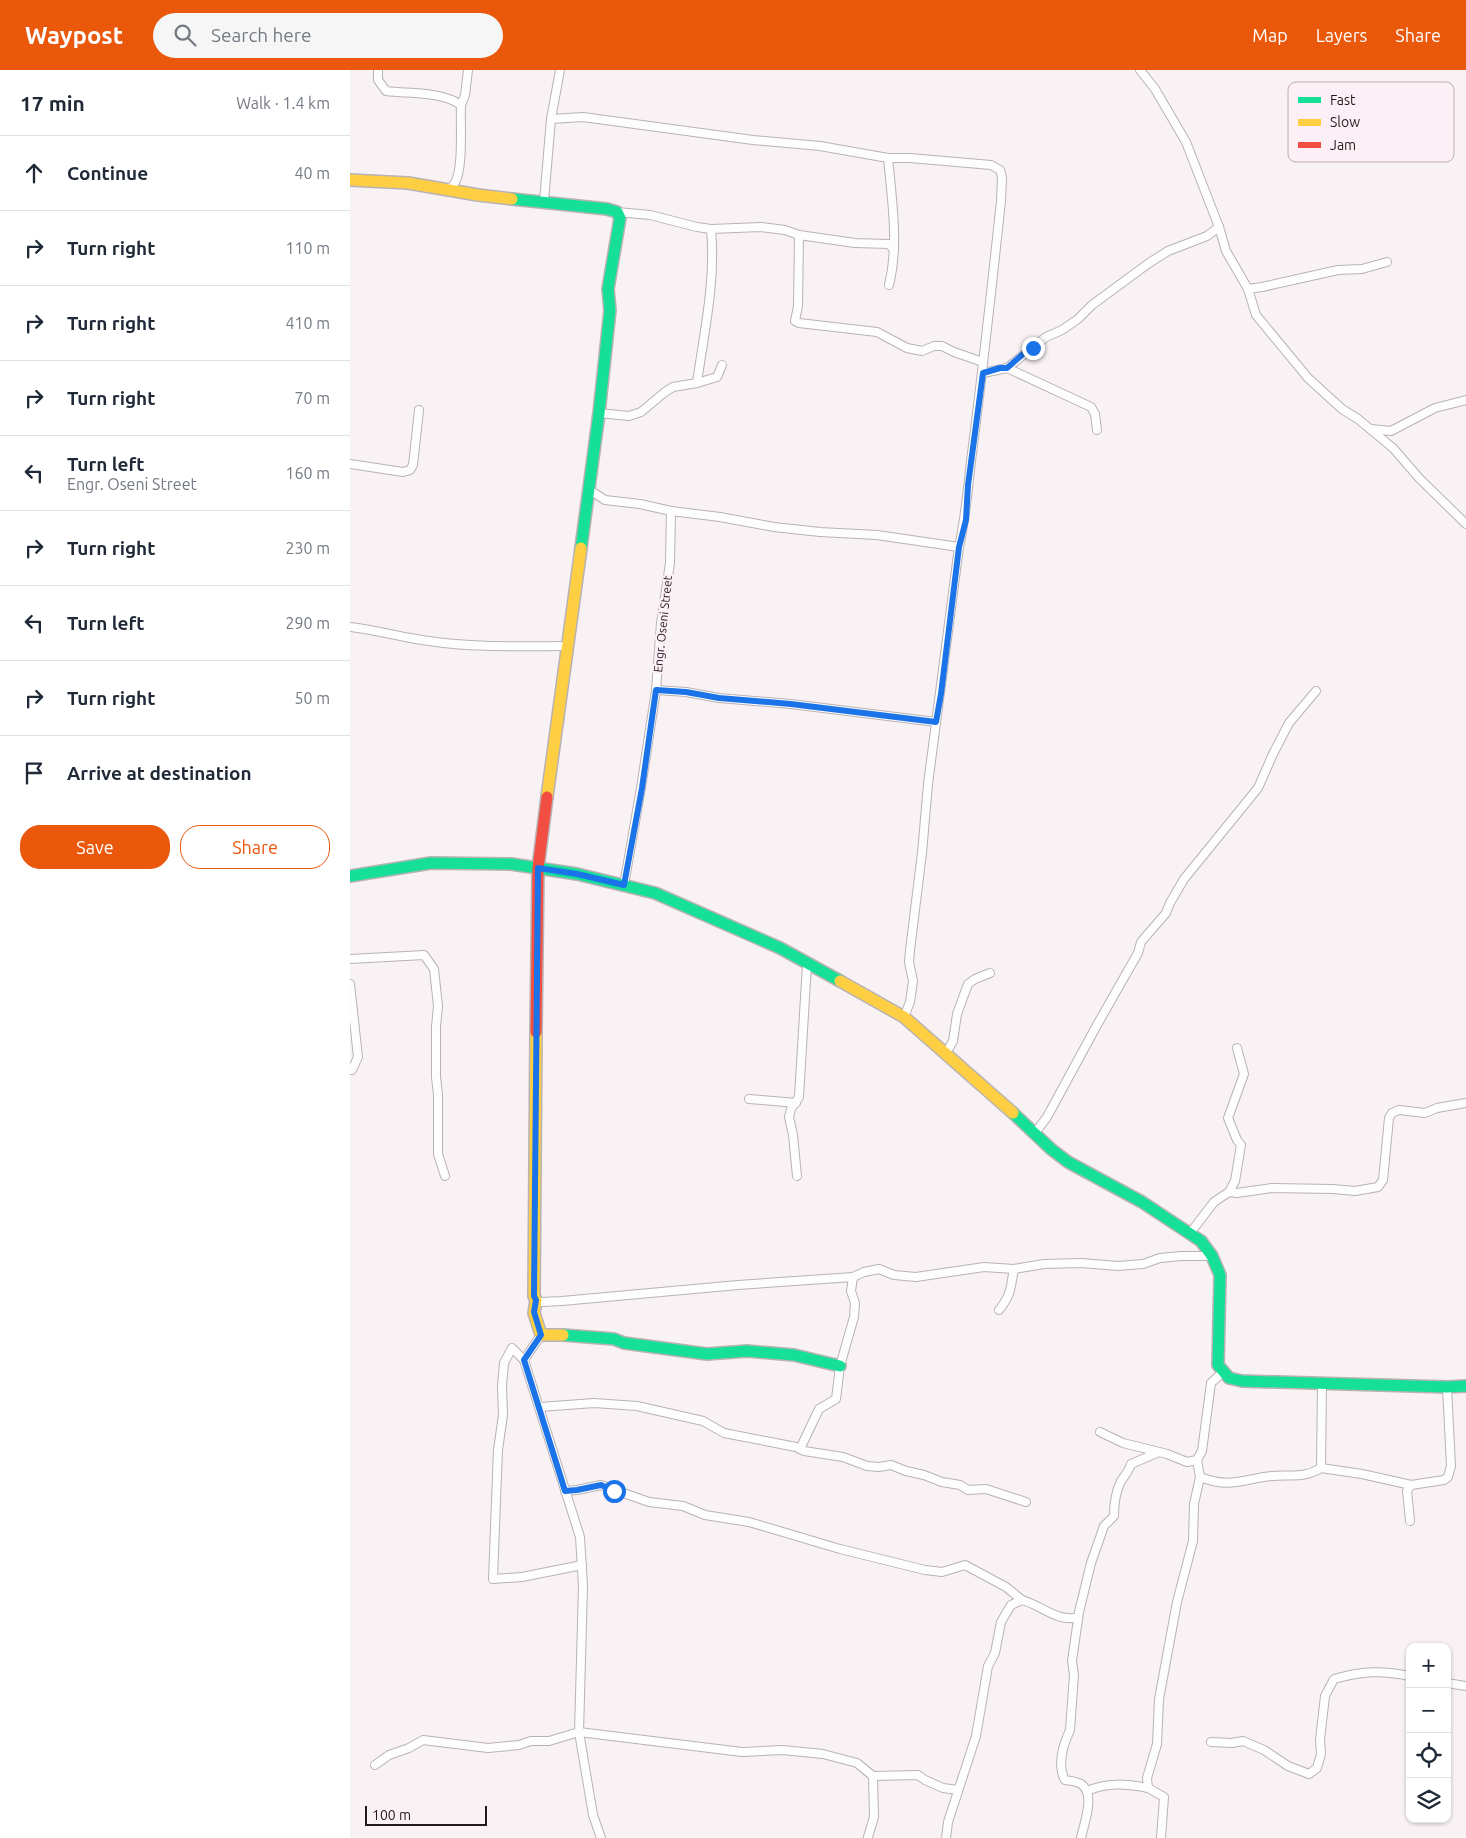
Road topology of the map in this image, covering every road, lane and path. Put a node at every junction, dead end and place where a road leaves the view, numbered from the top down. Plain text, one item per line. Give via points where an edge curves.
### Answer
1 (378, 70) edge
2 (468, 70) edge
3 (560, 70) edge
4 (1140, 70) edge
5 (461, 105) junction
6 (551, 119) junction
7 (888, 158) junction
8 (350, 180) edge
9 (449, 190) junction
10 (544, 201) junction
11 (617, 212) junction
12 (1219, 228) junction
13 (711, 229) junction
14 (799, 235) junction
15 (894, 250) junction
16 (1388, 262) dead end
17 (889, 286) dead end
18 (1248, 289) junction
19 (983, 362) junction
20 (722, 366) dead end
21 (1007, 368) junction
22 (983, 373) junction
23 (697, 384) junction
24 (1466, 400) edge
25 (419, 410) dead end
26 (599, 413) junction
27 (1371, 429) junction
28 (1097, 430) dead end
29 (350, 464) edge
30 (588, 489) junction
31 (671, 511) junction
32 (1466, 524) edge
33 (959, 547) junction
34 (350, 626) edge
35 (568, 646) junction
36 (656, 690) junction
37 (1316, 691) dead end
38 (936, 722) junction
39 (538, 868) junction
40 (350, 876) edge
41 (624, 885) junction
42 (350, 958) edge
43 (807, 964) junction
44 (990, 973) dead end
45 (350, 984) edge
46 (904, 1017) junction
47 (1237, 1048) dead end
48 (944, 1052) junction
49 (350, 1070) edge
50 (749, 1099) dead end
51 (796, 1103) junction
52 (1466, 1103) edge
53 (1035, 1133) junction
54 (445, 1176) dead end
55 (797, 1176) dead end
56 (1229, 1192) junction
57 (1190, 1232) junction
58 (1212, 1256) junction
59 (1014, 1269) junction
60 (854, 1277) junction
61 (536, 1300) junction
62 (999, 1310) dead end
63 (541, 1335) junction
64 (524, 1360) junction
65 (840, 1366) junction
66 (1223, 1372) junction
67 (1322, 1384) junction
68 (1466, 1386) edge
69 (1447, 1387) junction
70 (540, 1407) junction
71 (1100, 1432) dead end
72 (800, 1450) junction
73 (1159, 1452) junction
74 (1197, 1460) junction
75 (1321, 1468) junction
76 (1200, 1477) junction
77 (1411, 1485) junction
78 (565, 1491) junction
79 (1026, 1502) dead end
80 (1410, 1521) dead end
81 (582, 1565) junction
82 (1015, 1594) junction
83 (1022, 1600) junction
84 (1011, 1605) junction
85 (1078, 1617) junction
86 (1406, 1675) edge
87 (1451, 1683) edge
88 (1466, 1686) edge
89 (579, 1732) junction
90 (1211, 1742) dead end
91 (375, 1765) dead end
92 (873, 1776) junction
93 (1148, 1788) junction
94 (958, 1790) junction
95 (1087, 1790) junction
96 (868, 1837) edge
97 (601, 1838) edge
98 (946, 1838) edge
99 (1081, 1838) edge
100 (1161, 1838) edge

1 - 5 street via 378,80 386,91 442,97
2 - 5 street
3 - 6 street
4 - 12 street via 1186,142
5 - 9 street via 458,172 455,184
6 - 7 street via 584,117 820,146
6 - 10 street
7 - 15 street
7 - 19 street via 990,166 1000,170 1001,201
8 - 9 street
9 - 10 street
10 - 11 street
11 - 13 street via 650,215
11 - 26 street via 620,227 608,288 610,310
12 - 18 street via 1226,250
12 - 21 street via 1149,263 1078,319 1046,336
13 - 14 street via 761,227
13 - 23 street via 713,248 708,321
14 - 15 street via 889,244
14 - 19 street via 795,321 798,324 877,332 907,348 922,351 942,346
15 - 17 street
16 - 18 street
18 - 27 street via 1256,315 1308,378 1342,409
19 - 22 street
20 - 23 street via 717,377
21 - 22 street
21 - 28 street via 1092,407
22 - 33 street via 966,520
23 - 26 street via 673,387 641,412 629,416
24 - 27 street via 1435,408 1391,431
25 - 29 street via 410,470 402,472
26 - 30 street
27 - 32 street
30 - 31 street via 605,500
30 - 35 street
31 - 33 street via 774,527 877,535
31 - 36 street, Engr. Oseni Street via 670,563
33 - 38 street
34 - 35 street via 439,642 510,647
35 - 39 street
36 - 38 street
36 - 41 street, Engr. Oseni Street
37 - 53 street via 1289,723 1258,788 1184,879 1166,913 1141,942 1138,953 1047,1117
38 - 46 street via 909,956 913,981
39 - 40 street via 511,864 431,863
39 - 41 street
39 - 61 street
41 - 43 street via 691,908 780,948
42 - 54 street via 424,955 434,969 438,1006 438,1154
43 - 46 street
43 - 51 street via 800,1089
44 - 48 street via 968,984 957,1014 954,1041
45 - 49 street via 358,1057
46 - 48 street
47 - 56 street via 1244,1074 1228,1118 1241,1144
48 - 53 street
50 - 51 street
51 - 55 street via 789,1117
52 - 56 street via 1425,1113 1399,1110 1392,1113 1382,1180 1378,1187 1355,1191 1272,1188
53 - 57 street via 1068,1162
56 - 57 street via 1214,1202
57 - 58 street
58 - 59 street via 1160,1258 1143,1264 1118,1266 1044,1264
58 - 66 street via 1220,1275 1218,1365
59 - 60 street via 984,1267 916,1277 894,1275 879,1269
59 - 62 street via 1011,1289
60 - 61 street via 562,1301
60 - 65 street via 851,1291 855,1303 854,1317
61 - 63 street via 534,1312
63 - 64 street
63 - 65 street via 614,1339 707,1354 747,1351 794,1355
64 - 70 street
64 - 81 street via 512,1348 504,1363 493,1579 522,1577
65 - 72 street via 836,1399 819,1409
66 - 67 street via 1229,1378 1242,1381
66 - 74 street via 1211,1383 1202,1451
67 - 69 street
67 - 75 street
68 - 69 street
69 - 77 street via 1451,1466 1448,1477
70 - 72 street via 594,1403 637,1406 703,1421 724,1433
70 - 78 street
71 - 73 street via 1123,1443
72 - 79 street via 843,1457 867,1466 891,1465 968,1490 986,1489
73 - 74 street via 1187,1462
73 - 85 street via 1132,1464 1121,1482 1114,1516 1104,1526 1091,1563
74 - 76 street
75 - 76 street via 1304,1476 1272,1476 1233,1484
75 - 77 street
76 - 93 street via 1194,1504 1193,1541 1178,1595 1159,1699 1157,1744 1147,1778
77 - 80 street via 1407,1491
78 - 81 street via 580,1537
78 - 82 street via 601,1485 649,1502 683,1506 705,1515 749,1522 925,1570 942,1572 965,1565
81 - 89 street
82 - 83 street
82 - 84 street
83 - 84 street
83 - 85 street via 1062,1618
84 - 94 street via 988,1666 976,1736
85 - 95 street via 1072,1661 1070,1730 1060,1770 1065,1780 1080,1783
86 - 90 street via 1371,1671 1334,1679 1325,1696 1321,1754 1317,1768 1309,1774 1243,1741
87 - 88 street
89 - 91 street via 549,1740 488,1748 423,1740
89 - 92 street via 742,1752 782,1750 823,1754 857,1763
89 - 97 street via 593,1815
92 - 94 street via 918,1775 943,1788
92 - 96 street via 874,1817
93 - 95 street via 1115,1784
93 - 100 street via 1164,1797
94 - 98 street
95 - 99 street via 1089,1799

